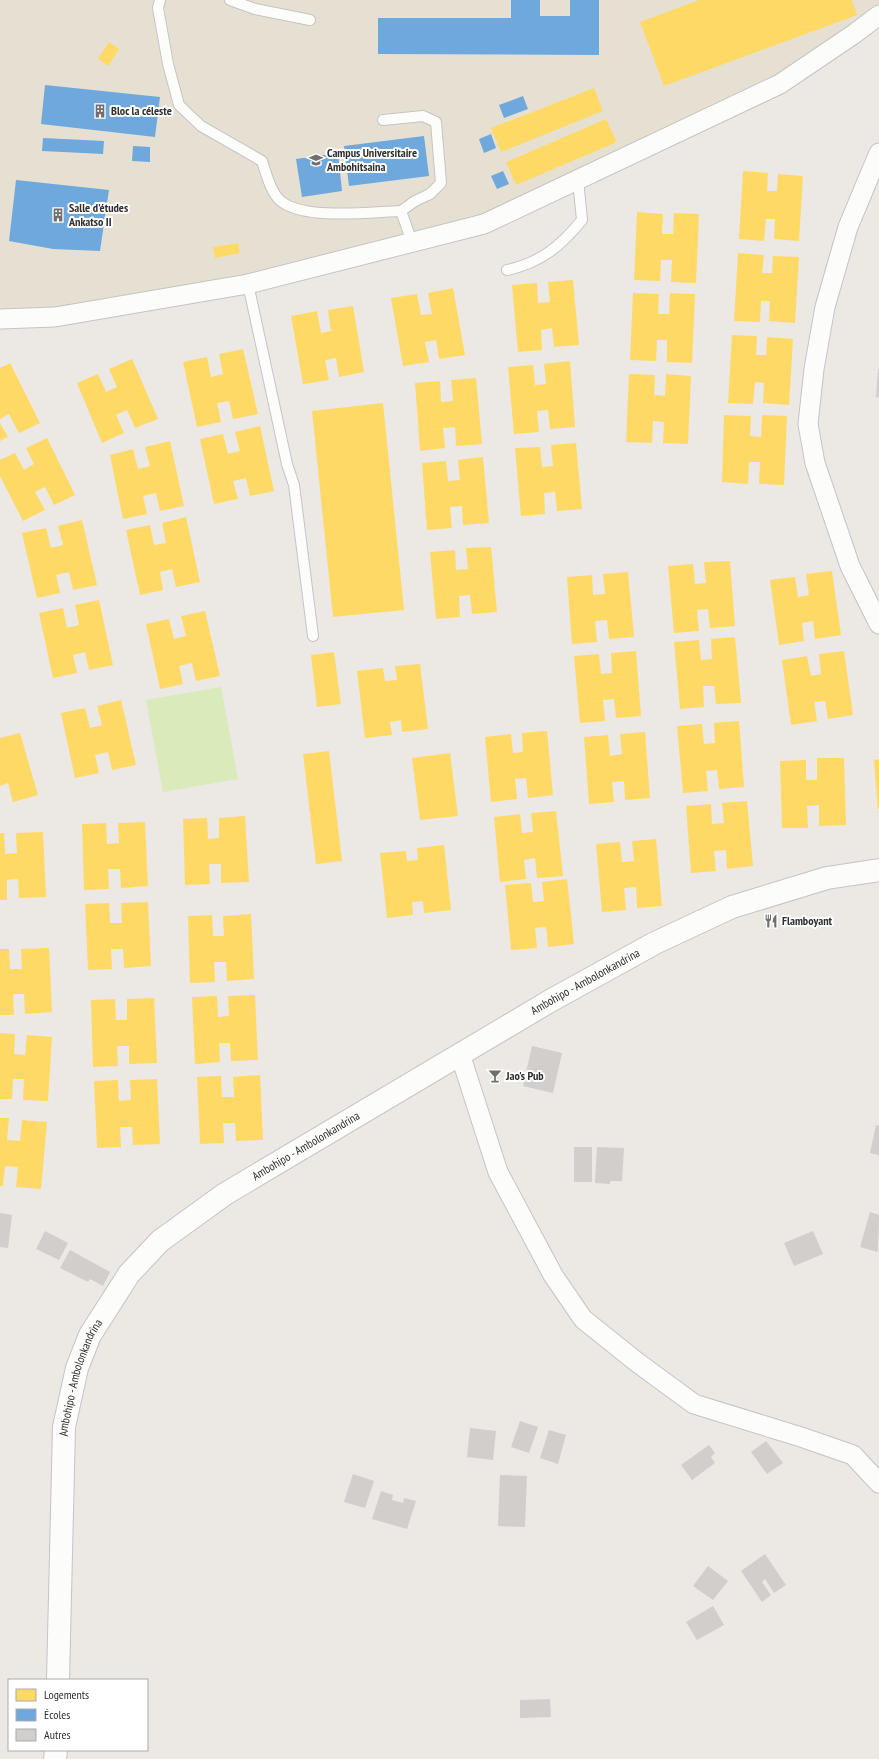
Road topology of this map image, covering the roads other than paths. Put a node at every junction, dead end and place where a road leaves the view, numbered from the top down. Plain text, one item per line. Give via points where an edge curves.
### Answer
1 (160, 0) edge
2 (230, 0) edge
3 (879, 15) edge
4 (310, 20) dead end
5 (383, 120) dead end
6 (879, 153) edge
7 (578, 180) junction
8 (401, 211) junction
9 (412, 242) junction
10 (507, 270) dead end
11 (248, 284) junction
12 (0, 319) edge
13 (879, 624) edge
14 (313, 636) dead end
15 (879, 870) edge
16 (460, 1054) junction
17 (879, 1483) edge
18 (58, 1679) edge

1 - 8 lane via 158,8 179,105 201,126 262,161 270,184 281,201 297,209 324,213
2 - 4 lane via 256,9
3 - 7 street via 780,84
5 - 8 lane via 423,116 436,122 441,183 430,194
6 - 13 street via 848,227 825,307 808,424 815,463 850,566
7 - 9 street via 484,224
7 - 10 lane via 582,220 550,253 520,268
8 - 9 lane
9 - 11 street
11 - 12 street via 56,317
11 - 14 lane via 286,464 294,485
15 - 16 street, Ambohipo - Ambolonkandrina via 827,878 732,907 655,942 550,1000
16 - 17 street via 498,1172 553,1275 583,1319 694,1404 853,1455
16 - 18 street, Ambohipo - Ambolonkandrina via 226,1194 160,1241 129,1274 90,1335 77,1368 64,1427

